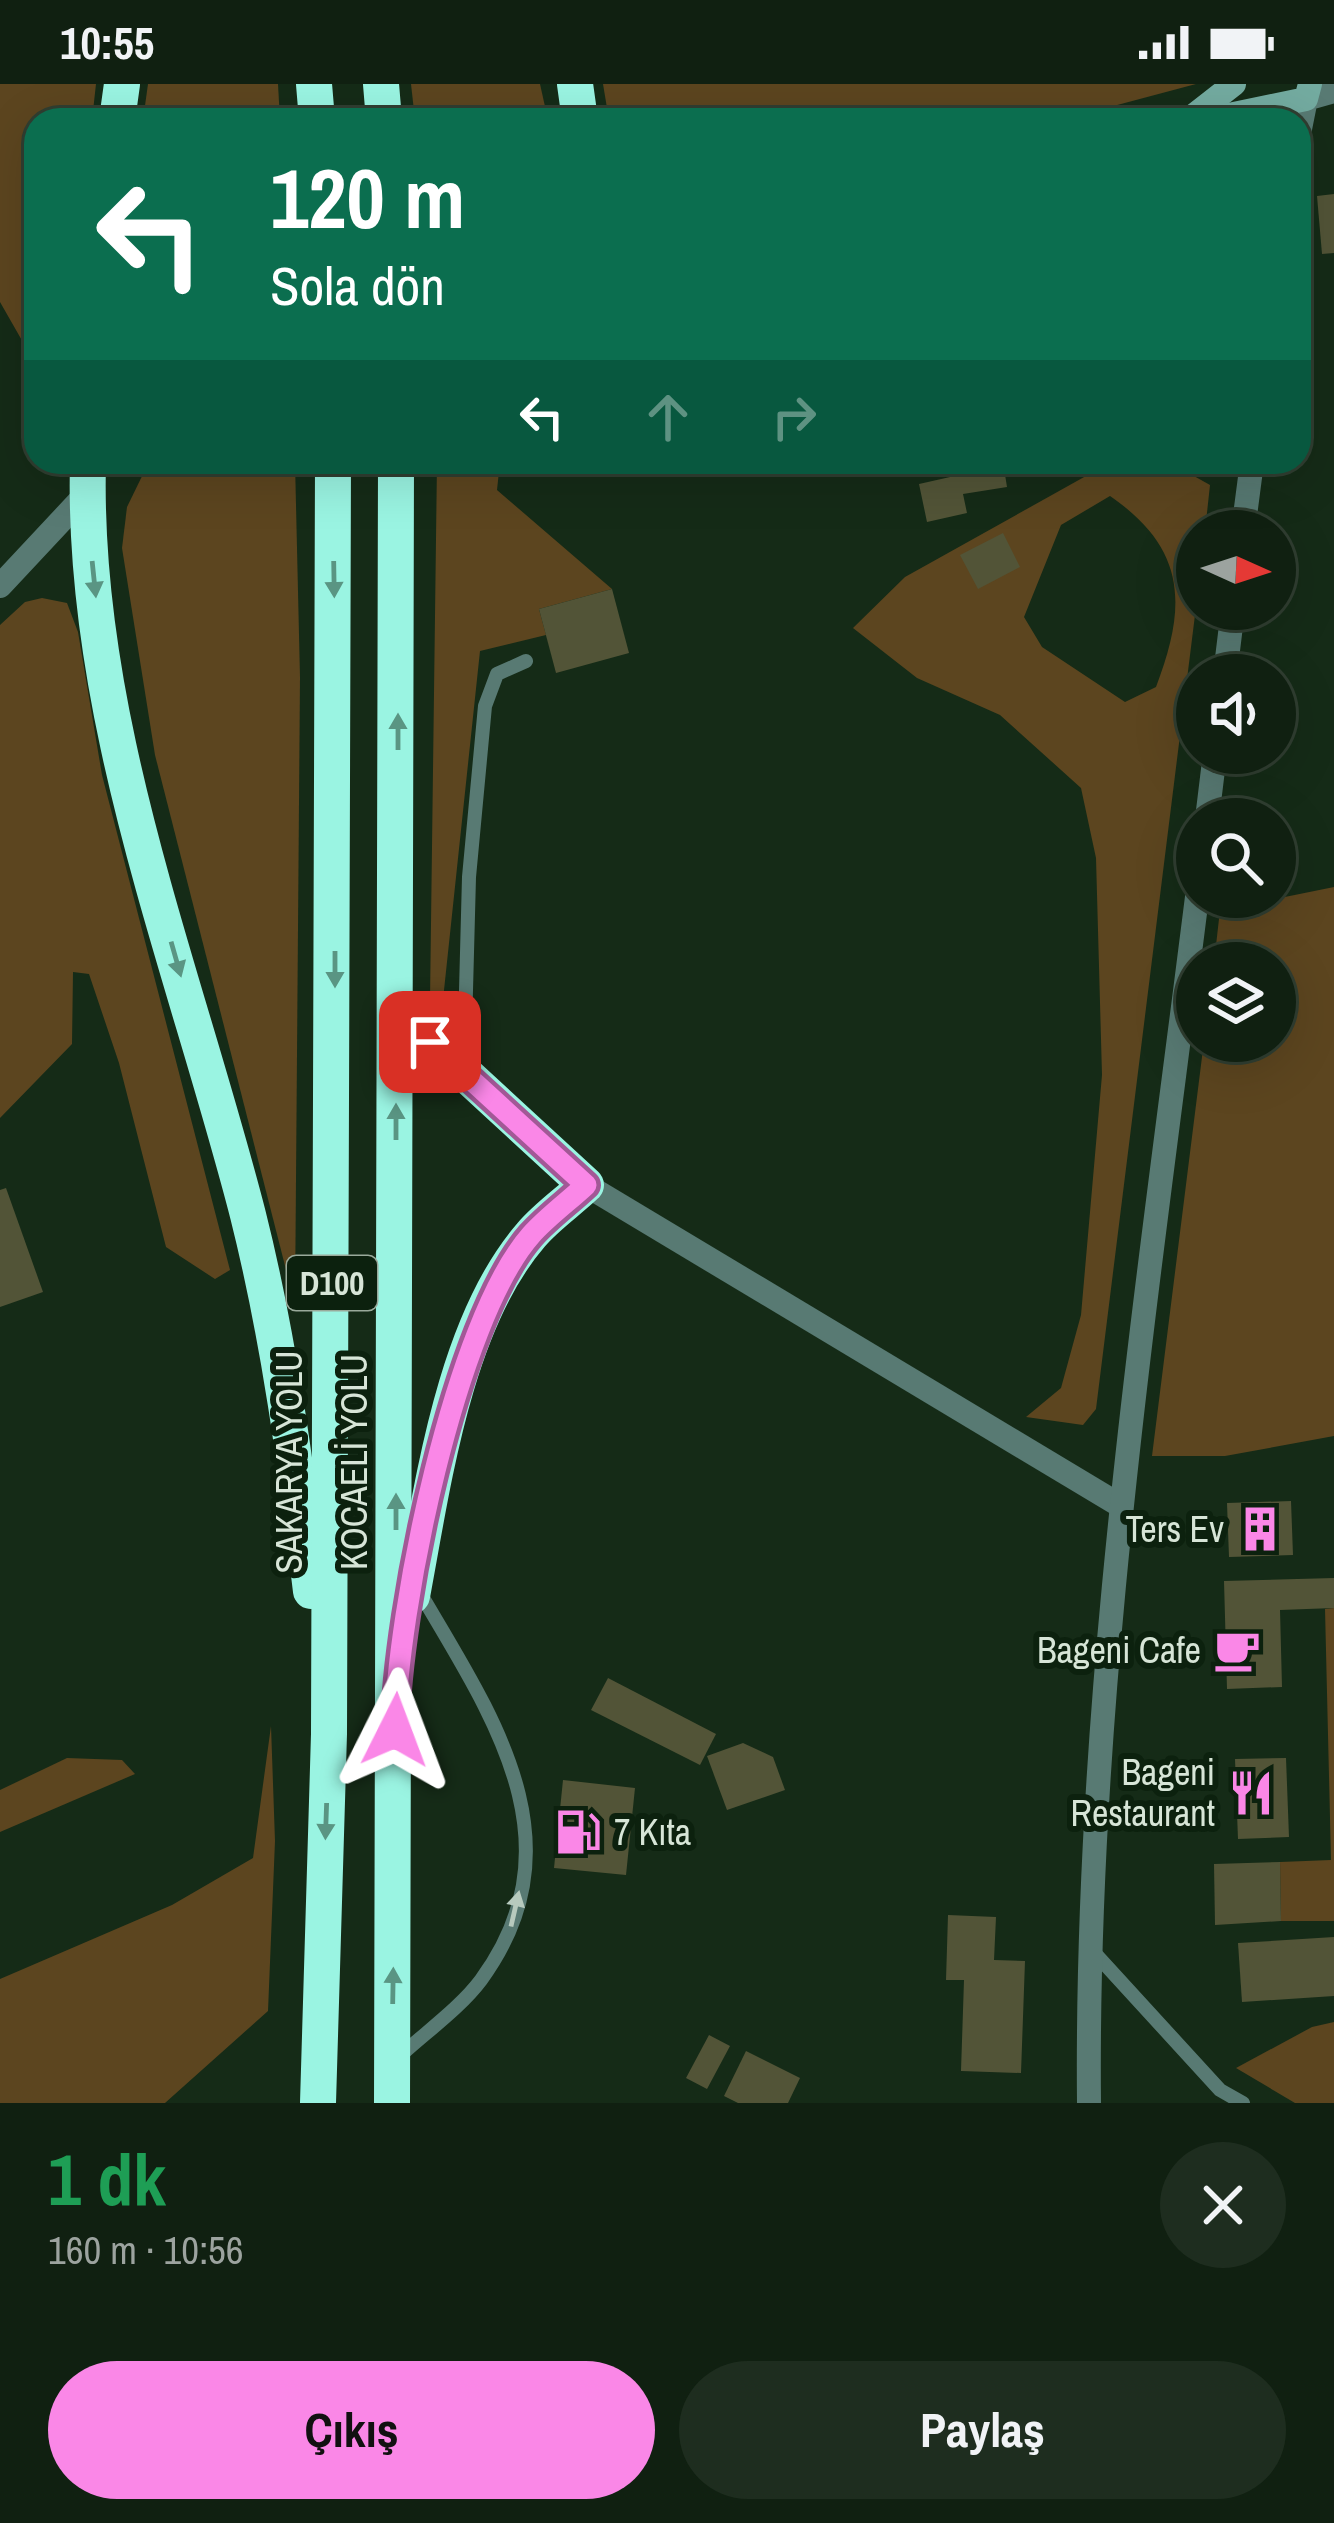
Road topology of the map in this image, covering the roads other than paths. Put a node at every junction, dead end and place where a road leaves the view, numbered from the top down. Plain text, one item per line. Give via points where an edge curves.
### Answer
1 (1234, 84) edge
2 (1308, 91) edge
3 (1334, 91) edge
4 (1203, 108) edge
5 (1248, 108) edge
6 (333, 474) edge
7 (396, 474) edge
8 (1250, 474) edge
9 (87, 477) edge
10 (1246, 510) edge
11 (0, 586) edge
12 (526, 661) dead end
13 (1194, 918) edge
14 (396, 1010) junction
15 (464, 1073) junction
16 (586, 1185) junction
17 (1121, 1506) junction
18 (415, 1583) junction
19 (395, 1682) junction
20 (329, 1734) junction
21 (1091, 1949) junction
22 (392, 2063) junction
23 (318, 2103) edge
24 (392, 2103) edge
25 (1089, 2103) edge
26 (1243, 2103) edge

1 - 4 street
2 - 3 street
2 - 5 street
6 -> 20 highway, SAKARYA YOLU / D100
14 -> 7 highway, KOCAELİ YOLU / D100
8 - 10 street
9 - 11 street
9 -> 20 highway via 110,691 274,1340
12 - 15 lane via 497,674 485,706 469,877
13 - 17 street
14 - 15 highway
19 -> 14 highway, KOCAELİ YOLU / D100
15 - 16 highway
16 - 17 street
16 - 18 highway via 530,1236 492,1300 437,1465
17 - 21 street
18 - 19 highway
22 -> 18 lane via 480,1982 513,1924 526,1852 520,1782 500,1728
22 -> 19 highway, KOCAELİ YOLU / D100
20 -> 23 highway, SAKARYA YOLU / D100
21 - 25 street
21 - 26 lane via 1220,2090
22 - 24 highway, KOCAELİ YOLU / D100

